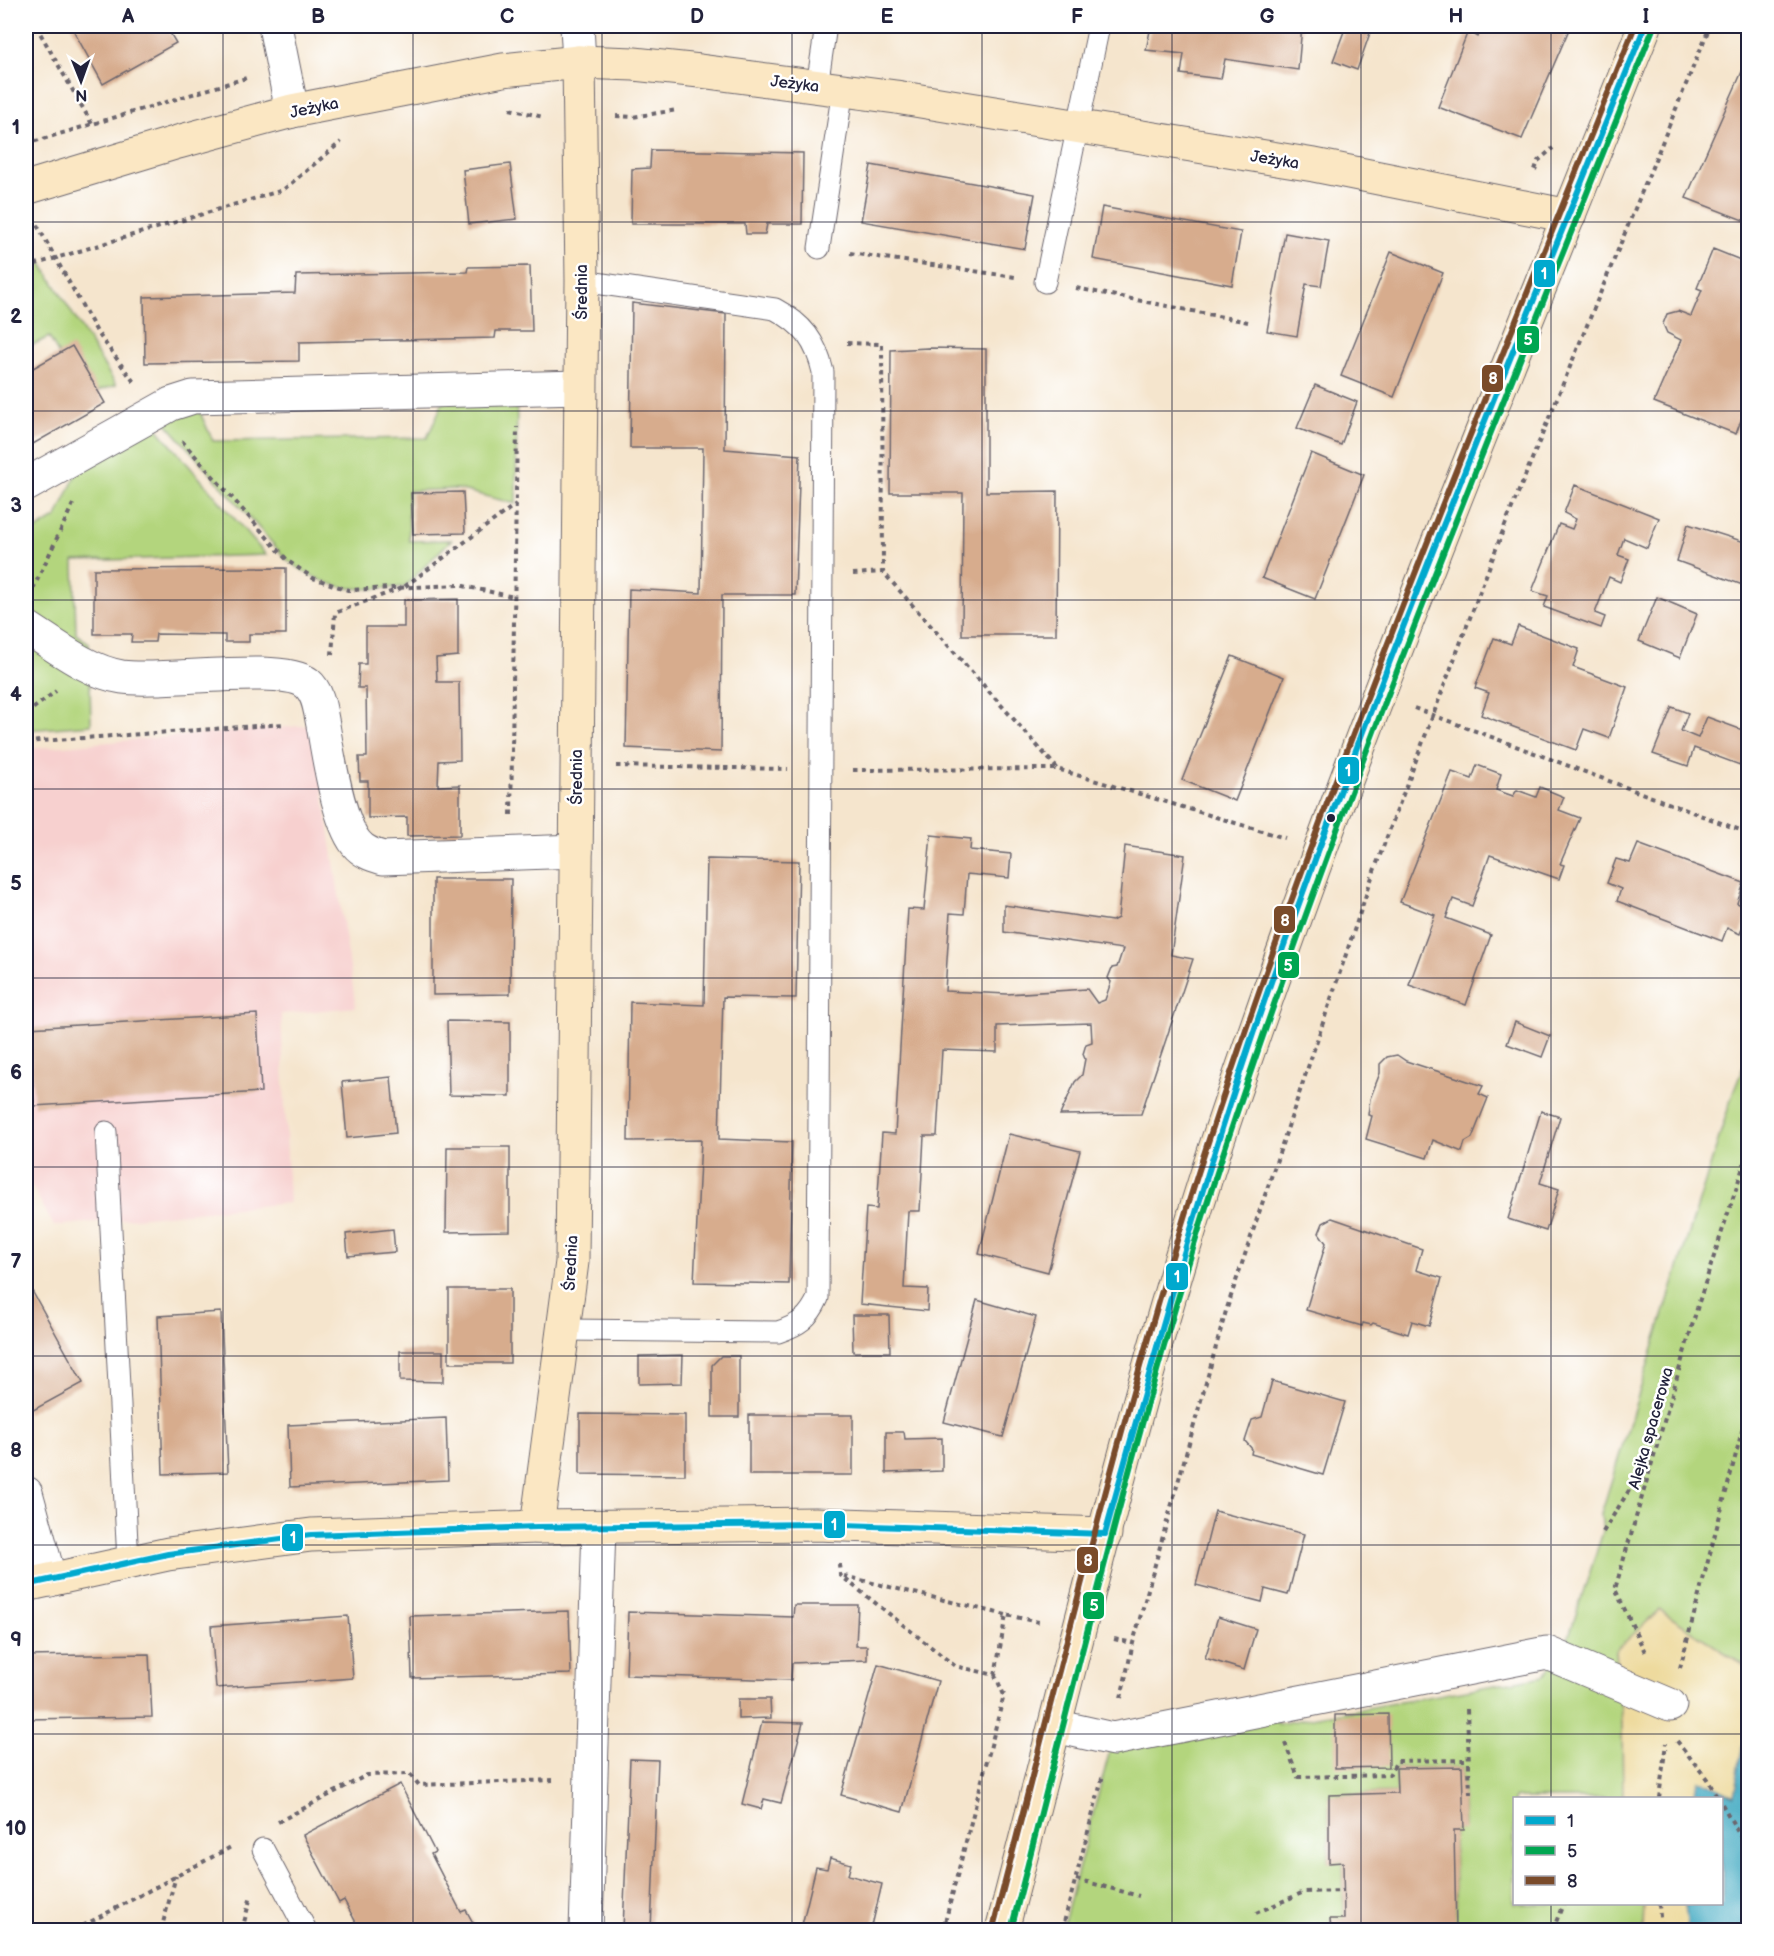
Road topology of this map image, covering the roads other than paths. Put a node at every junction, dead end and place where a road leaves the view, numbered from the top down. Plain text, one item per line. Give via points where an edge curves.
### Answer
1 (274, 26) edge
2 (577, 26) edge
3 (826, 26) edge
4 (1099, 26) edge
5 (1645, 26) edge
6 (579, 62) junction
7 (830, 88) junction
8 (292, 111) junction
9 (1076, 126) junction
10 (26, 188) edge
11 (1569, 216) junction
12 (819, 248) dead end
13 (582, 281) junction
14 (1045, 282) dead end
15 (580, 387) junction
16 (26, 485) edge
17 (28, 611) edge
18 (576, 851) junction
19 (106, 1132) dead end
20 (565, 1330) junction
21 (26, 1493) edge
22 (537, 1527) junction
23 (599, 1527) junction
24 (1105, 1534) junction
25 (128, 1562) junction
26 (38, 1582) edge
27 (1668, 1717) road end
28 (1055, 1726) junction
29 (263, 1849) road end
30 (306, 1930) edge
31 (586, 1930) edge
32 (1002, 1930) edge

1 - 8 street
2 - 6 street, Średnia
3 - 7 lane
4 - 9 lane
5 - 11 street
6 - 7 street, Jeżyka via 634,64
6 - 8 street, Jeżyka via 503,70
6 - 13 street, Średnia
7 - 9 street, Jeżyka
7 - 12 lane
8 - 10 street, Jeżyka
9 - 11 street, Jeżyka via 1314,165
9 - 14 lane
11 - 24 street via 1374,701 1320,848 1216,1146
13 - 15 street, Średnia
13 - 20 lane via 776,309 808,332 823,372 818,1298 812,1312 798,1326 778,1332
15 - 16 street via 193,397 171,404
15 - 18 street, Średnia
17 - 18 street via 90,665 121,677 280,675 307,682 317,696 348,830 367,853 383,858
18 - 20 street, Średnia via 572,1262
19 - 25 lane
20 - 22 street, Średnia
21 - 26 street
22 - 23 street
22 - 25 street via 311,1535
23 - 24 street via 836,1524
23 - 31 street
24 - 28 street
25 - 26 street
27 - 28 street via 1547,1653 1113,1739
28 - 32 street
29 - 30 lane

